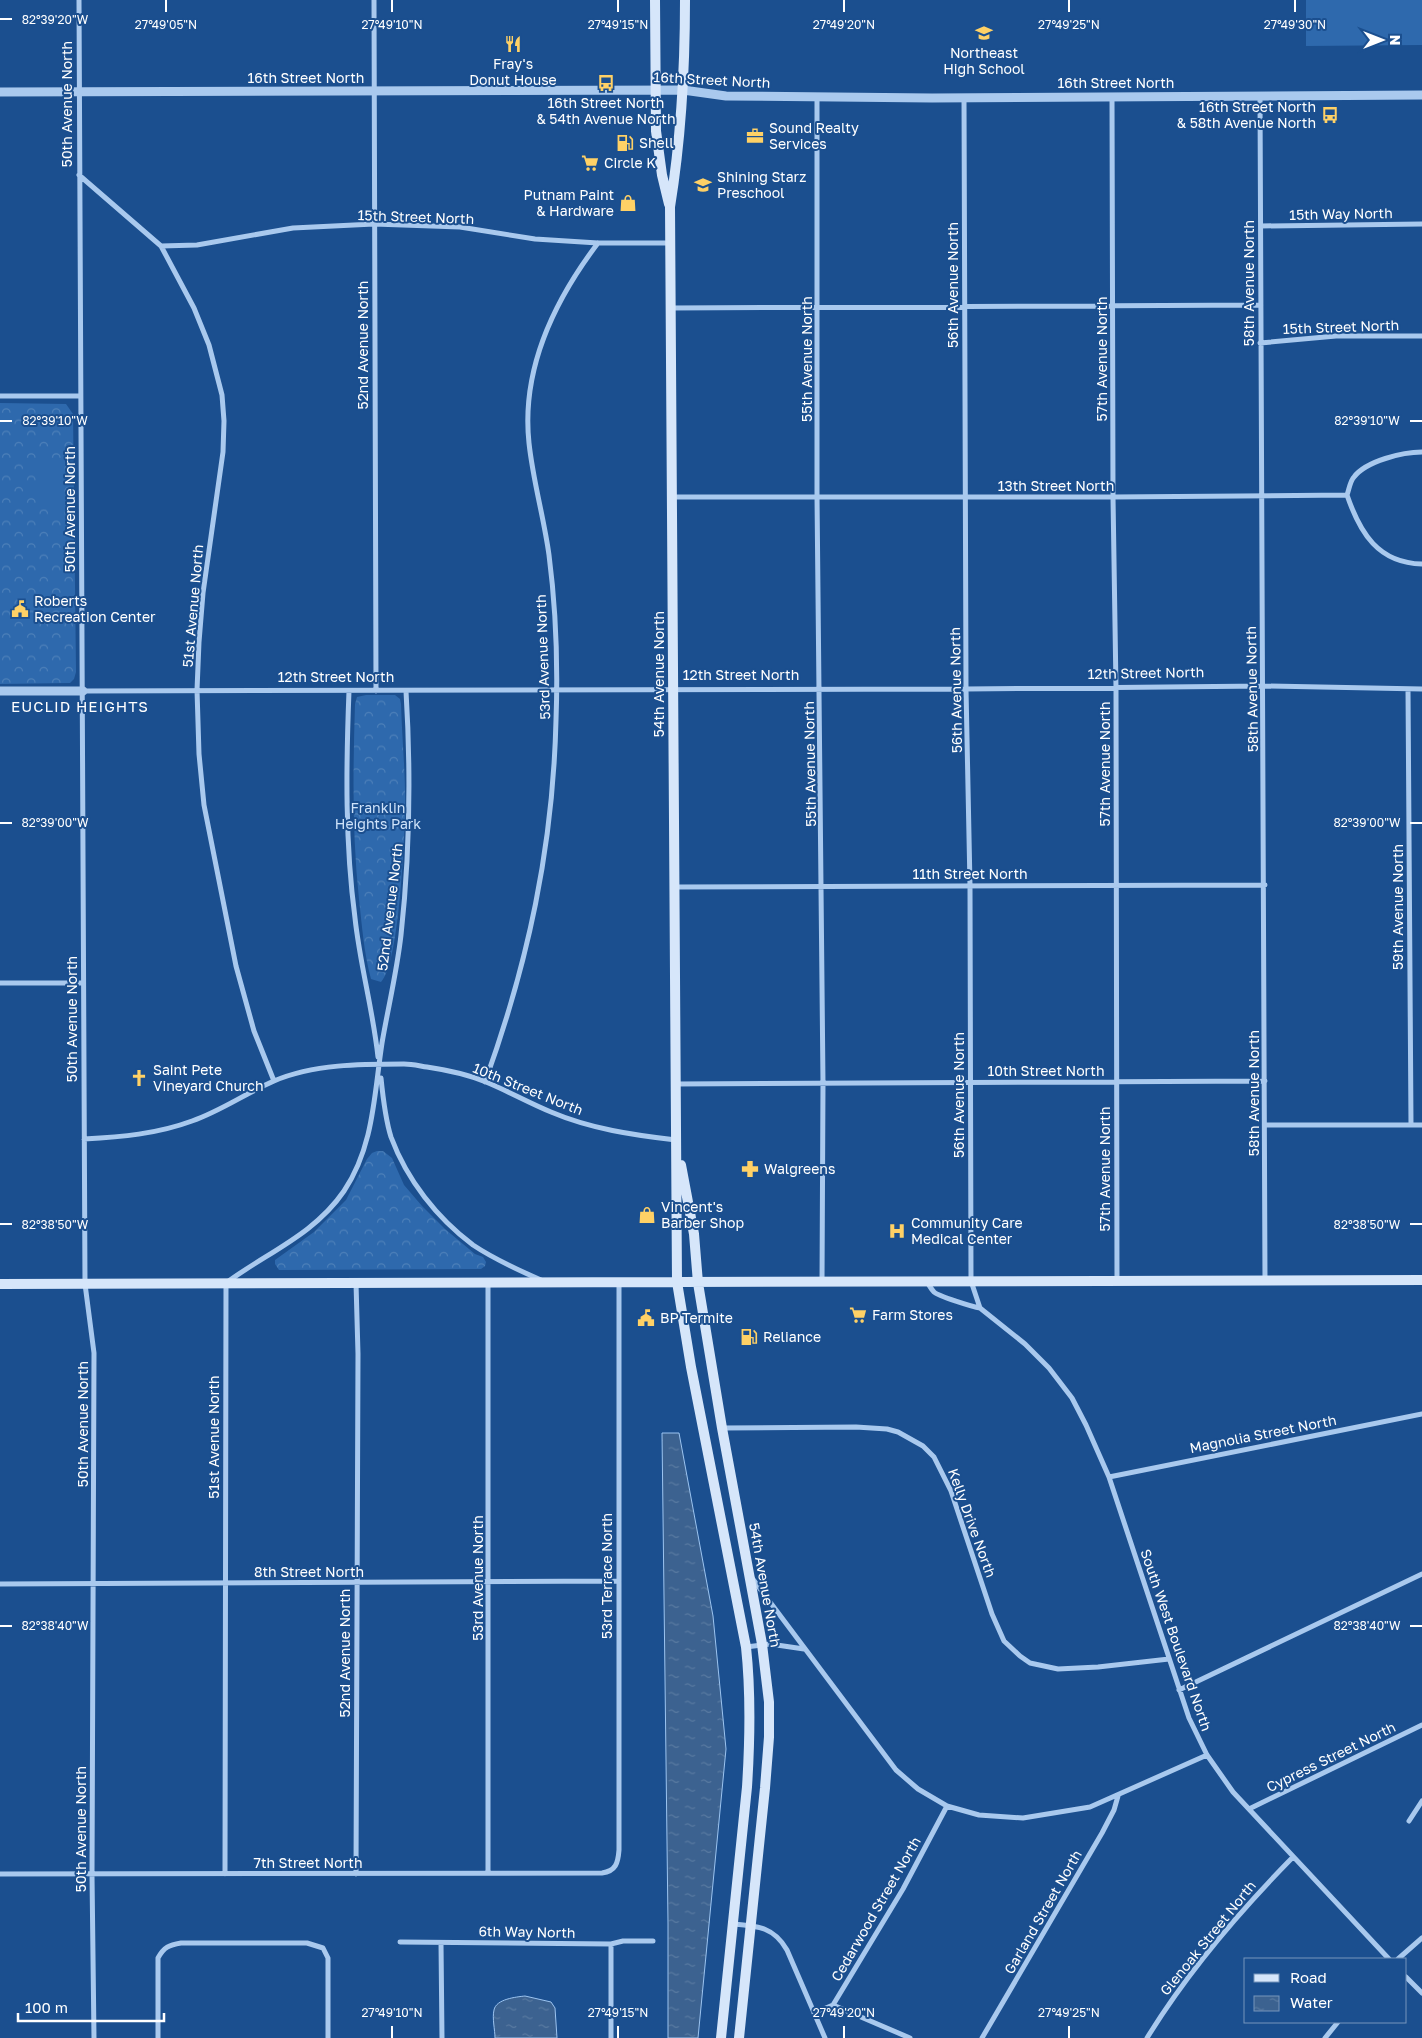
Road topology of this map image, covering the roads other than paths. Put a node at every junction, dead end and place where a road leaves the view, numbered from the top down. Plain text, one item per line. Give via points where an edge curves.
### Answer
1 (79, 0) edge
2 (374, 0) edge
3 (655, 0) edge
4 (685, 0) edge
5 (656, 90) junction
6 (683, 90) junction
7 (374, 91) junction
8 (0, 92) edge
9 (79, 92) junction
10 (1422, 95) edge
11 (817, 96) junction
12 (1112, 96) junction
13 (1260, 96) junction
14 (964, 98) junction
15 (79, 176) junction
16 (670, 207) junction
17 (374, 224) junction
18 (1422, 224) edge
19 (1260, 226) junction
20 (598, 243) junction
21 (670, 243) junction
22 (161, 246) junction
23 (1260, 305) junction
24 (965, 306) junction
25 (1113, 306) junction
26 (818, 307) junction
27 (670, 308) junction
28 (1422, 336) edge
29 (1260, 342) junction
30 (0, 396) edge
31 (80, 396) junction
32 (1422, 452) edge
33 (1261, 495) junction
34 (1347, 495) junction
35 (818, 496) junction
36 (672, 497) junction
37 (1113, 497) junction
38 (966, 498) junction
39 (1422, 564) edge
40 (1264, 686) junction
41 (1116, 688) junction
42 (672, 689) junction
43 (820, 689) junction
44 (966, 689) junction
45 (1408, 689) junction
46 (1422, 689) edge
47 (197, 690) junction
48 (376, 690) junction
49 (406, 690) junction
50 (557, 690) junction
51 (0, 691) edge
52 (83, 691) junction
53 (349, 691) junction
54 (970, 885) junction
55 (1117, 885) junction
56 (1265, 885) junction
57 (822, 886) junction
58 (675, 887) junction
59 (0, 983) edge
60 (83, 983) junction
61 (379, 1065) junction
62 (274, 1081) junction
63 (1265, 1081) junction
64 (485, 1082) junction
65 (823, 1082) junction
66 (970, 1082) junction
67 (1116, 1083) junction
68 (676, 1084) junction
69 (1265, 1125) junction
70 (1411, 1125) junction
71 (1422, 1125) edge
72 (84, 1140) junction
73 (676, 1140) junction
74 (1422, 1280) edge
75 (971, 1281) junction
76 (1265, 1281) junction
77 (677, 1282) junction
78 (822, 1282) junction
79 (927, 1282) junction
80 (1117, 1282) junction
81 (226, 1283) junction
82 (356, 1283) junction
83 (488, 1283) junction
84 (546, 1283) junction
85 (619, 1283) junction
86 (698, 1283) junction
87 (0, 1284) edge
88 (85, 1284) junction
89 (980, 1308) junction
90 (1422, 1414) edge
91 (722, 1428) junction
92 (1109, 1476) junction
93 (1422, 1574) edge
94 (750, 1575) junction
95 (489, 1582) junction
96 (619, 1582) junction
97 (356, 1583) junction
98 (0, 1584) edge
99 (94, 1584) junction
100 (225, 1584) junction
101 (762, 1644) junction
102 (746, 1647) junction
103 (805, 1650) junction
104 (1169, 1659) junction
105 (1179, 1690) junction
106 (1422, 1725) edge
107 (1206, 1755) junction
108 (1118, 1796) junction
109 (1422, 1801) edge
110 (947, 1806) junction
111 (1249, 1808) junction
112 (1409, 1821) dead end
113 (1293, 1857) junction
114 (614, 1868) joint
115 (488, 1873) junction
116 (0, 1874) edge
117 (224, 1874) junction
118 (356, 1874) junction
119 (92, 1875) junction
120 (733, 1924) junction
121 (752, 1925) junction
122 (1422, 1938) edge
123 (653, 1940) dead end
124 (400, 1942) dead end
125 (441, 1942) junction
126 (611, 1944) junction
127 (1388, 1958) edge
128 (1399, 1958) edge
129 (1407, 1978) edge
130 (1422, 1993) edge
131 (833, 2005) junction
132 (814, 2013) junction
133 (1337, 2023) edge
134 (94, 2038) edge
135 (158, 2038) edge
136 (328, 2038) edge
137 (442, 2038) edge
138 (612, 2038) edge
139 (721, 2038) edge
140 (739, 2038) edge
141 (825, 2038) edge
142 (910, 2038) edge
143 (982, 2038) edge
144 (1147, 2038) edge
145 (1325, 2038) edge

1 - 9 street, 50th Avenue North
2 - 7 street, 52nd Avenue North
3 - 5 main road, 54th Avenue North
4 - 6 main road, 54th Avenue North
5 - 6 street, 16th Street North
5 - 7 street, 16th Street North
5 - 16 main road, 54th Avenue North via 656,131
6 - 11 street, 16th Street North via 726,96
6 - 16 main road, 54th Avenue North
7 - 9 street, 16th Street North
7 - 17 street, 52nd Avenue North
8 - 9 street, 16th Street North
9 - 15 street, 50th Avenue North
10 - 13 street, 16th Street North
11 - 14 street, 16th Street North
11 - 26 street, 55th Avenue North
12 - 13 street, 16th Street North
12 - 14 street, 16th Street North
12 - 25 street, 57th Avenue North
13 - 19 street, 58th Avenue North
14 - 24 street, 56th Avenue North
15 - 22 street, 51st Avenue North
15 - 31 street, 50th Avenue North
16 - 21 main road, 54th Avenue North
17 - 20 street, 15th Street North via 460,227 535,239
17 - 22 street, 15th Street North via 293,228 197,245
17 - 48 street, 52nd Avenue North
18 - 19 street, 15th Way North
19 - 23 street, 58th Avenue North
20 - 21 street, 15th Street North
20 - 50 street, 53rd Avenue North via 563,294 542,340 529,390 529,444 549,555
21 - 27 main road, 54th Avenue North
22 - 47 street, 51st Avenue North via 194,308 209,345 222,395 223,452 203,593
23 - 25 street
23 - 29 street, 58th Avenue North
24 - 25 street
24 - 26 street
24 - 38 street, 56th Avenue North
25 - 37 street, 57th Avenue North
26 - 27 street
26 - 35 street, 55th Avenue North
27 - 36 main road, 54th Avenue North
28 - 29 street, 15th Street North via 1336,336
29 - 33 street, 58th Avenue North
30 - 31 street
31 - 52 street, 50th Avenue North
32 - 34 street via 1408,452 1367,466 1353,477
33 - 34 street, 13th Street North
33 - 37 street, 13th Street North
33 - 40 street, 58th Avenue North
34 - 39 street via 1367,539 1398,561
35 - 36 street, 13th Street North
35 - 38 street, 13th Street North
35 - 43 street, 55th Avenue North
36 - 42 main road, 54th Avenue North
37 - 38 street, 13th Street North
37 - 41 street, 57th Avenue North
38 - 44 street, 56th Avenue North
40 - 41 street, 12th Street North
40 - 45 street, 12th Street North
40 - 56 street, 58th Avenue North
41 - 44 street, 12th Street North
41 - 55 street, 57th Avenue North
42 - 43 street, 12th Street North
42 - 50 street, 12th Street North
42 - 58 main road, 54th Avenue North
43 - 44 street, 12th Street North
43 - 57 street, 55th Avenue North
44 - 54 street, 56th Avenue North
45 - 46 street, 12th Street North
45 - 70 street, 59th Avenue North
47 - 52 street, 12th Street North
47 - 53 street, 12th Street North
47 - 62 street, 51st Avenue North via 204,805 217,877 254,1032
48 - 49 street, 12th Street North
48 - 53 street, 12th Street North
49 - 50 street, 12th Street North
49 - 61 street, 52nd Avenue North via 410,748 409,841 400,938
50 - 64 street, 53rd Avenue North via 554,779 538,894 514,998
51 - 52 street, 12th Street North
52 - 60 street, 50th Avenue North
53 - 61 street, 52nd Avenue North via 346,777 349,862 358,943
54 - 55 street, 11th Street North
54 - 57 street, 11th Street North
54 - 66 street, 56th Avenue North
55 - 56 street, 11th Street North
55 - 67 street, 57th Avenue North
56 - 63 street, 58th Avenue North
57 - 58 street, 11th Street North
57 - 65 street, 55th Avenue North
58 - 68 main road, 54th Avenue North
59 - 60 street
60 - 72 street, 50th Avenue North
61 - 62 street, 10th Street North via 305,1072
61 - 64 street, 10th Street North via 407,1064 447,1070
61 - 81 street via 368,1142 344,1191 332,1207 297,1238
61 - 84 street, 52nd Avenue North via 385,1113 392,1138 409,1175 430,1205 474,1245
62 - 72 street, 10th Street North via 239,1100 160,1131
63 - 67 street, 10th Street North
63 - 69 street, 58th Avenue North
64 - 73 street, 10th Street North via 582,1124
65 - 66 street, 10th Street North
65 - 68 street, 10th Street North
65 - 78 street, 55th Avenue North
66 - 67 street, 10th Street North
66 - 75 street, 56th Avenue North
67 - 80 street, 57th Avenue North
68 - 73 main road, 54th Avenue North
69 - 70 street
69 - 76 street, 58th Avenue North
70 - 71 street
72 - 88 street, 50th Avenue North
73 - 77 main road, 54th Avenue North
73 - 86 main road, 54th Avenue North via 694,1234
74 - 76 main road
75 - 79 main road
75 - 80 main road
75 - 89 street
76 - 80 main road
77 - 85 main road
77 - 86 main road
77 - 102 main road, 54th Avenue North
78 - 79 main road
78 - 86 main road
79 - 89 street, South West Boulevard North via 935,1294
81 - 82 main road
81 - 88 main road
81 - 100 street, 51st Avenue North
82 - 83 main road
82 - 97 street, 52nd Avenue North
83 - 84 main road
83 - 95 street, 53rd Avenue North
84 - 85 main road
85 - 96 street, 53rd Terrace North
86 - 91 main road, 54th Avenue North
87 - 88 main road
88 - 99 street, 50th Avenue North via 94,1354
89 - 92 street, South West Boulevard North via 1049,1368 1072,1398
90 - 92 street, Magnolia Street North
91 - 94 main road, 54th Avenue North
91 - 104 street, Kelly Drive North via 887,1429 910,1437 934,1457 943,1474 992,1614 1004,1641 1020,1656 1030,1663 1058,1669
92 - 104 street, South West Boulevard North
93 - 105 street
94 - 101 main road, 54th Avenue North
94 - 103 street
95 - 96 street, 8th Street North
95 - 97 street, 8th Street North
95 - 115 street, 53rd Avenue North
96 - 114 street, 53rd Terrace North via 619,1850
97 - 100 street, 8th Street North
97 - 118 street, 52nd Avenue North
98 - 99 street, 8th Street North
99 - 100 street, 8th Street North
99 - 119 street, 50th Avenue North
100 - 117 street, 51st Avenue North
101 - 102 street
101 - 103 street
101 - 121 main road, 54th Avenue North via 769,1702 769,1737
102 - 120 main road, 54th Avenue North via 750,1745
103 - 110 street via 896,1770 918,1789
104 - 105 street, South West Boulevard North
105 - 107 street, South West Boulevard North
106 - 111 street, Cypress Street North
107 - 108 street
107 - 111 street, South West Boulevard North via 1219,1775
108 - 110 street via 1090,1807 1023,1818 978,1815
108 - 143 street, Garland Street North via 1102,1833
109 - 112 street
110 - 131 street, Cedarwood Street North
111 - 113 street, South West Boulevard North
113 - 127 street, South West Boulevard North
113 - 144 street, Glenoak Street North via 1253,1898 1200,1962
114 - 115 street, 7th Street North via 602,1873
115 - 118 street, 7th Street North
116 - 119 street, 7th Street North
117 - 118 street, 7th Street North
117 - 119 street, 7th Street North
119 - 134 street, 50th Avenue North
120 - 121 street
120 - 139 main road, 54th Avenue North
121 - 132 street via 781,1939
121 - 140 main road, 54th Avenue North
122 - 128 street
123 - 126 street, 6th Way North via 623,1940
124 - 125 street, 6th Way North
125 - 126 street, 6th Way North
125 - 137 street
126 - 138 street
129 - 130 street
131 - 132 street
131 - 142 street
132 - 141 street
133 - 145 street
135 - 136 street via 158,1958 169,1945 306,1943 323,1948 328,1958

